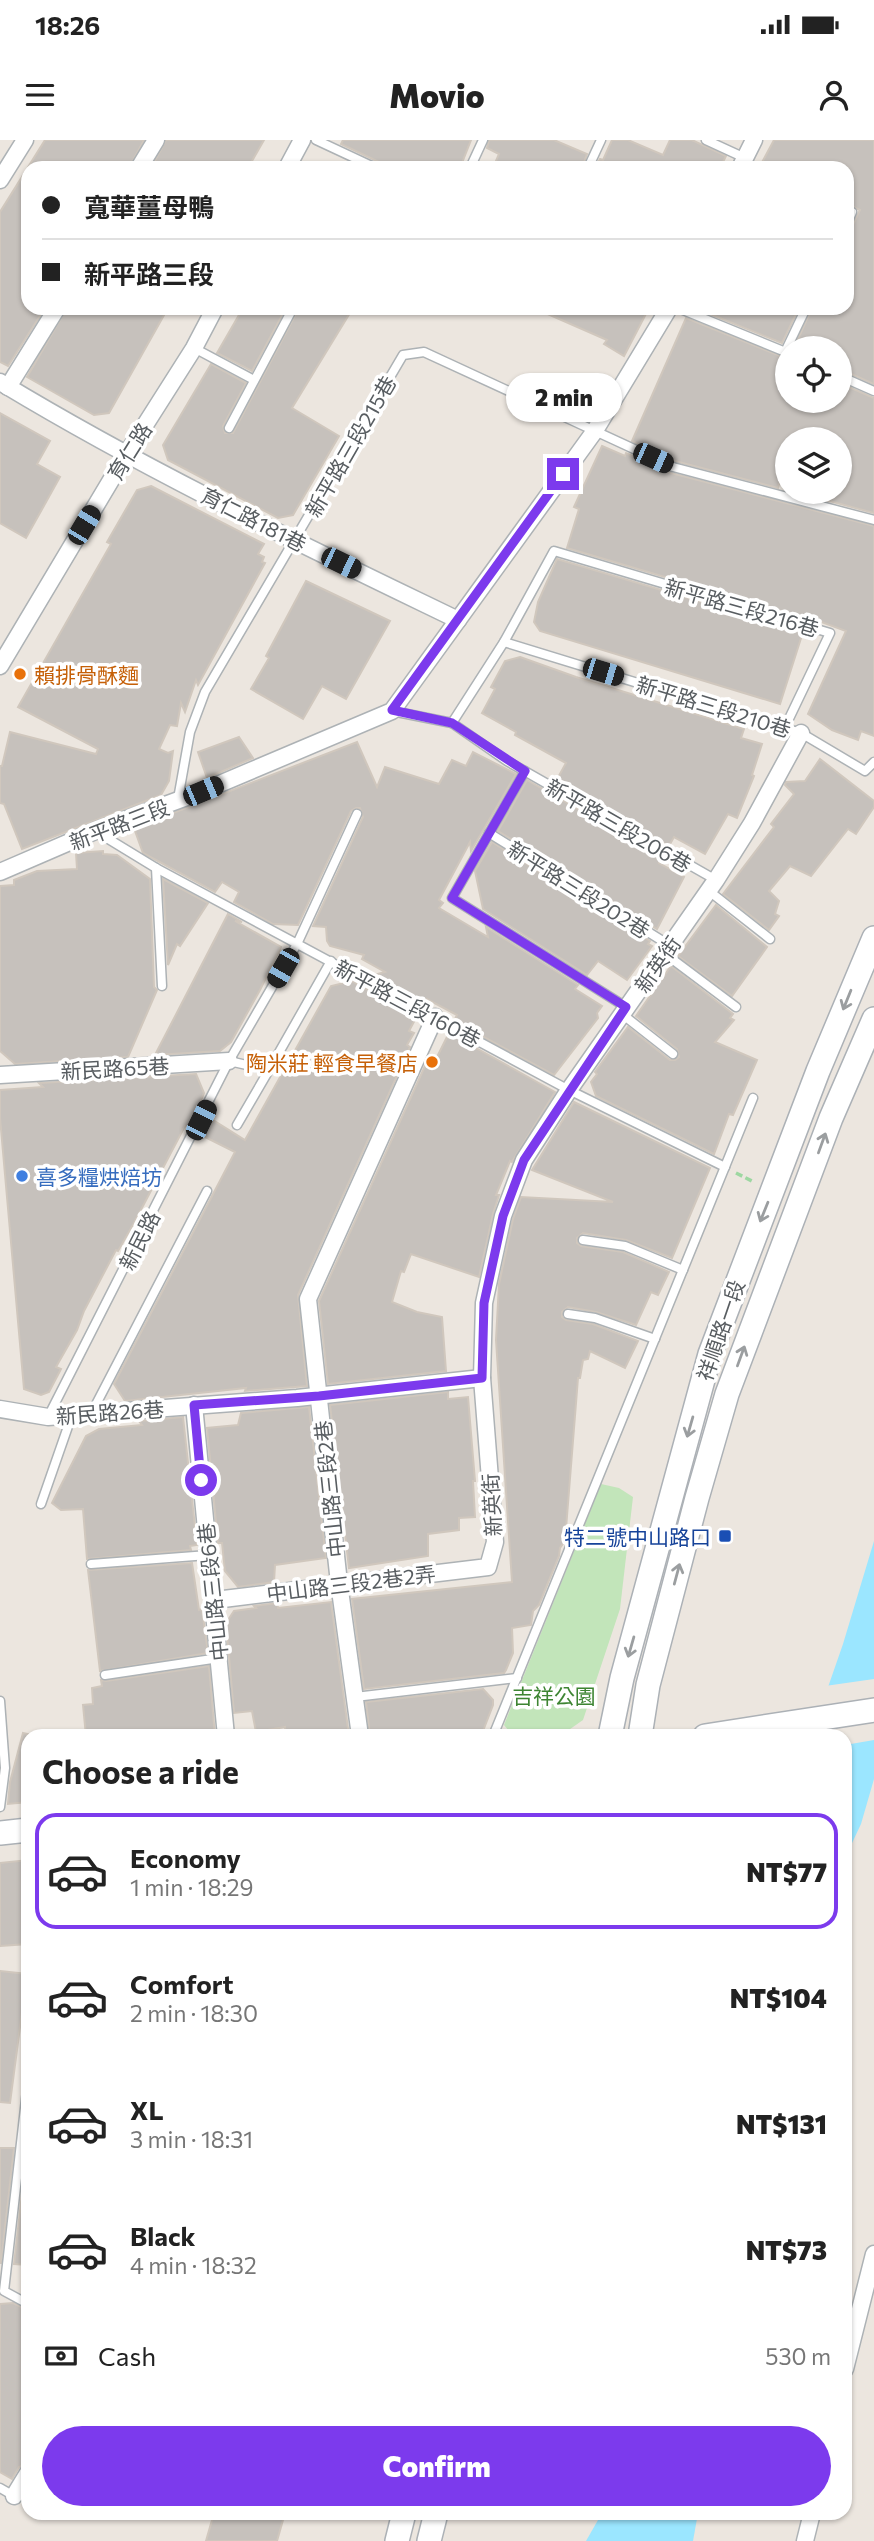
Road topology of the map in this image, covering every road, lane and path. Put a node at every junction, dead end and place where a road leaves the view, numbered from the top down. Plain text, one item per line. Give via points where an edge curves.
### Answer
1 (24, 140) edge
2 (156, 140) edge
3 (302, 140) edge
4 (316, 140) edge
5 (483, 140) edge
6 (601, 140) edge
7 (706, 140) edge
8 (754, 140) edge
9 (143, 161) edge
10 (291, 161) edge
11 (361, 161) edge
12 (473, 161) edge
13 (591, 161) edge
14 (739, 161) edge
15 (743, 161) edge
16 (0, 180) edge
17 (51, 315) edge
18 (211, 315) edge
19 (289, 315) edge
20 (665, 315) edge
21 (695, 315) edge
22 (803, 315) edge
23 (794, 336) edge
24 (194, 348) junction
25 (775, 348) edge
26 (254, 380) junction
27 (852, 381) edge
28 (4, 384) edge
29 (874, 391) edge
30 (229, 428) dead end
31 (593, 432) junction
32 (126, 454) junction
33 (874, 520) edge
34 (295, 541) junction
35 (458, 620) junction
36 (504, 642) junction
37 (0, 666) edge
38 (392, 710) junction
39 (452, 723) junction
40 (793, 730) junction
41 (874, 762) edge
42 (525, 771) junction
43 (178, 801) junction
44 (357, 814) dead end
45 (95, 831) junction
46 (489, 833) junction
47 (156, 868) junction
48 (0, 872) edge
49 (713, 886) junction
50 (874, 938) edge
51 (770, 939) dead end
52 (297, 944) junction
53 (667, 949) junction
54 (331, 961) junction
55 (162, 986) dead end
56 (736, 1007) dead end
57 (624, 1010) junction
58 (435, 1017) junction
59 (874, 1019) edge
60 (673, 1054) dead end
61 (229, 1061) junction
62 (269, 1070) junction
63 (0, 1075) edge
64 (569, 1090) junction
65 (753, 1098) dead end
66 (237, 1125) dead end
67 (725, 1167) junction
68 (207, 1191) dead end
69 (772, 1191) junction
70 (583, 1240) dead end
71 (683, 1270) junction
72 (568, 1314) dead end
73 (654, 1339) junction
74 (482, 1378) junction
75 (319, 1396) junction
76 (194, 1405) junction
77 (0, 1409) edge
78 (91, 1414) junction
79 (72, 1415) junction
80 (48, 1417) junction
81 (41, 1504) dead end
82 (208, 1555) junction
83 (91, 1563) dead end
84 (488, 1566) joint
85 (339, 1583) junction
86 (215, 1600) junction
87 (219, 1658) junction
88 (106, 1675) dead end
89 (517, 1678) junction
90 (355, 1698) junction
91 (0, 1701) edge
92 (874, 1710) edge
93 (225, 1729) edge
94 (359, 1729) edge
95 (496, 1729) edge
96 (611, 1729) edge
97 (641, 1729) edge
98 (750, 1729) edge
99 (0, 1807) edge
100 (21, 1831) edge
101 (0, 1833) edge
102 (21, 2138) edge
103 (874, 2254) edge
104 (2, 2291) edge
105 (21, 2300) edge
106 (852, 2341) edge
107 (21, 2479) edge
108 (7, 2492) edge
109 (402, 2520) edge
110 (434, 2520) edge
111 (810, 2520) edge
112 (397, 2541) edge
113 (429, 2541) edge
114 (805, 2541) edge

1 - 16 street
2 - 9 street
3 - 10 street
4 - 11 lane
5 - 12 lane
6 - 13 lane
7 - 14 lane
8 - 15 street
17 - 28 street
18 - 24 street, 育仁路
19 - 26 lane
20 - 31 street
21 - 25 lane
22 - 23 lane
24 - 26 lane
24 - 32 street, 育仁路
26 - 30 lane
27 - 29 lane
28 - 32 street, 育仁路181巷
31 - 33 lane via 673,467
31 - 34 lane, 新平路三段215巷 via 424,352 403,355
31 - 35 street
32 - 34 street, 育仁路181巷
32 - 37 street, 育仁路
34 - 35 street, 育仁路181巷
34 - 43 lane, 新平路三段215巷 via 205,692 190,732
35 - 38 street
36 - 39 lane
36 - 40 lane, 新平路三段210巷
36 - 40 lane, 新平路三段216巷 via 554,551 830,633
38 - 39 lane
38 - 43 street, 新平路三段
39 - 42 lane, 新平路三段206巷
40 - 41 lane, 新平路三段210巷 via 865,771
40 - 49 street, 新英街 via 752,822
42 - 46 lane
42 - 49 lane, 新平路三段206巷
43 - 45 street, 新平路三段
44 - 52 lane, 新民路
45 - 47 lane, 新平路三段160巷
45 - 48 street, 新平路三段
46 - 53 lane, 新平路三段202巷
46 - 57 lane via 452,898
47 - 52 lane, 新平路三段160巷
47 - 55 lane
49 - 51 lane, 新平路三段206巷
49 - 53 street, 新英街
50 -> 69 street, 祥順路一段
52 - 54 lane, 新平路三段160巷
52 - 61 lane, 新民路
53 - 56 lane, 新平路三段202巷
53 - 57 street, 新英街
54 - 58 lane, 新平路三段160巷
54 - 62 lane
57 - 60 lane
57 - 64 street, 新英街
58 - 64 lane, 新平路三段160巷
58 - 75 street, 中山路三段2巷 via 308,1299
97 -> 59 street, 祥順路一段 via 648,1685 727,1394 831,1118
61 - 62 lane
61 - 63 street, 新民路65巷
61 - 80 lane, 新民路
62 - 66 lane
64 - 67 lane, 新平路三段160巷
64 - 74 street, 新英街 via 524,1160 503,1216 484,1303
65 - 67 lane
67 - 69 path
67 - 71 lane
68 - 78 lane
69 -> 96 street, 祥順路一段 via 710,1354
70 - 71 lane via 625,1246
71 - 73 lane
72 - 73 lane via 595,1318
73 - 89 lane
74 - 75 street, 新民路26巷
74 - 84 street, 新英街 via 495,1542
75 - 76 street, 新民路26巷
75 - 85 street, 中山路三段2巷
76 - 78 street, 新民路26巷
76 - 82 street, 中山路三段6巷
77 - 80 street, 新民路26巷
78 - 79 street, 新民路26巷
79 - 80 street, 新民路26巷
79 - 81 lane
82 - 83 lane
82 - 86 street, 中山路三段6巷
84 - 85 street, 中山路三段2巷2弄
85 - 86 street, 中山路三段2巷2弄
85 - 90 street, 中山路三段2巷
86 - 87 street, 中山路三段6巷
87 - 88 lane
87 - 93 street, 中山路三段6巷
89 - 90 lane
89 - 95 lane
90 - 94 street, 中山路三段2巷
91 - 99 lane via 5,1768
92 - 98 street
100 - 101 street
102 - 104 lane
103 - 106 street
104 - 105 lane
107 - 108 street
109 - 112 street
110 - 113 street
111 - 114 street

